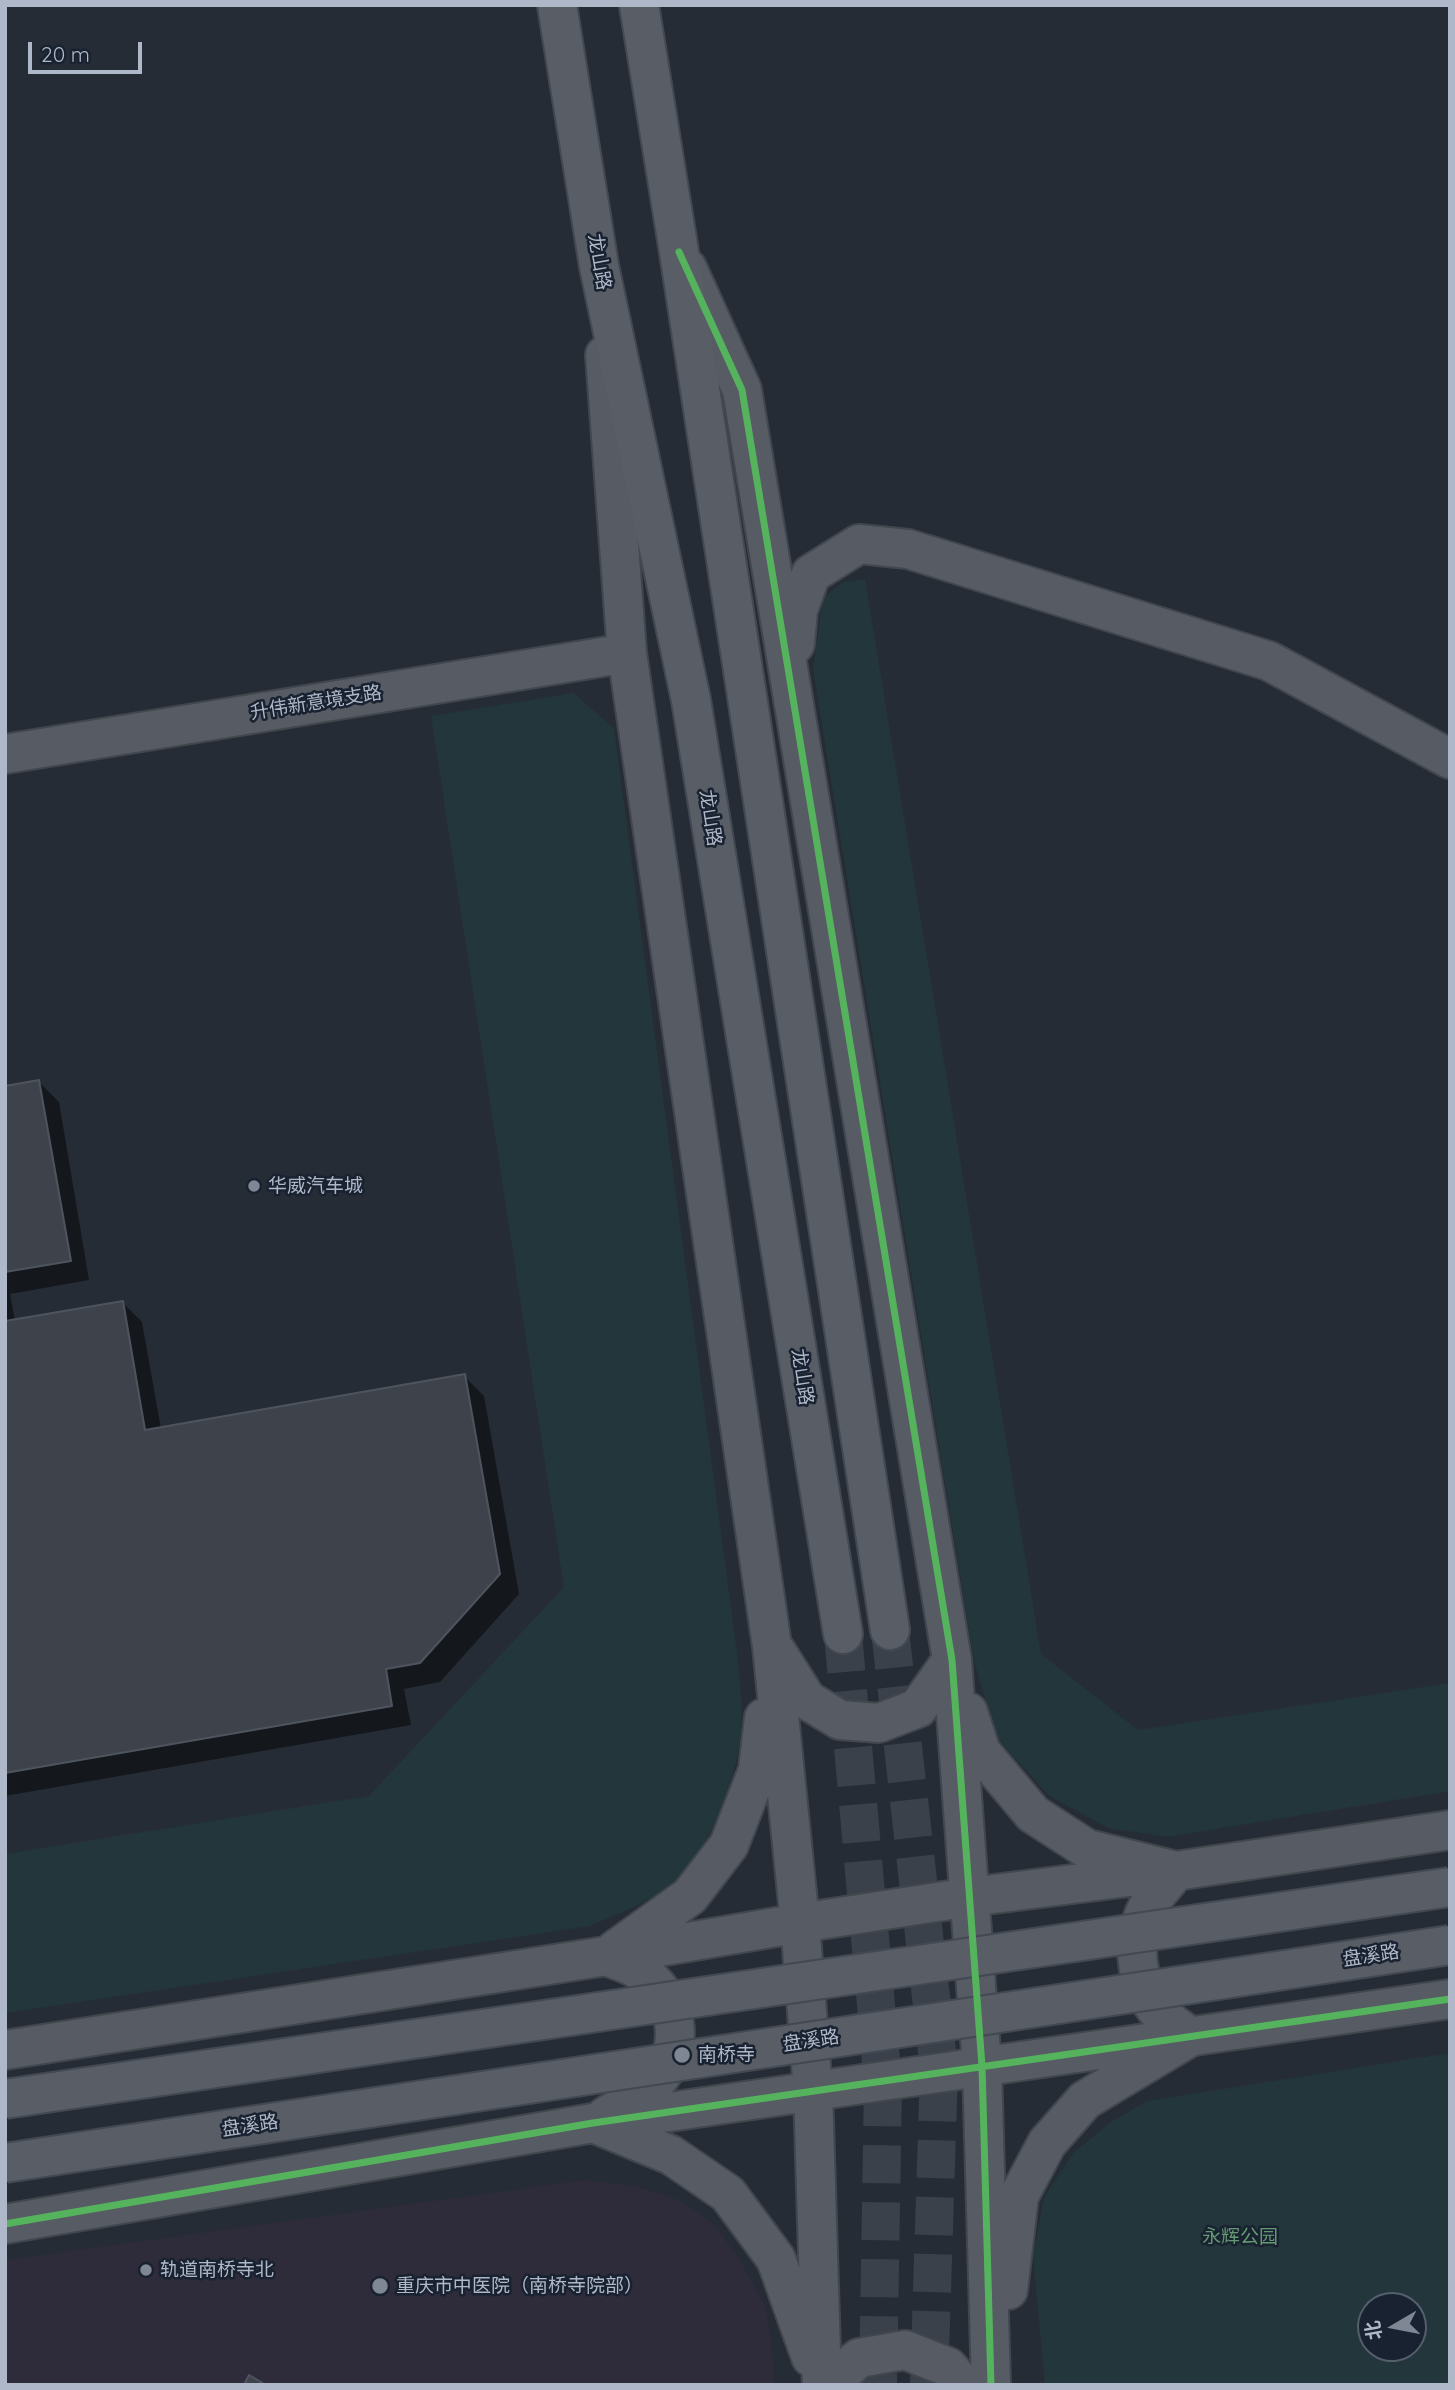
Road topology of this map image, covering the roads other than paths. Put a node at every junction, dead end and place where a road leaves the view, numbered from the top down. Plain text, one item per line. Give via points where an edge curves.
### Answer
1 (557, 5) edge
2 (639, 5) edge
3 (679, 252) junction
4 (599, 266) junction
5 (627, 653) junction
6 (791, 684) junction
7 (5, 754) edge
8 (1450, 759) edge
9 (890, 1630) tunnel mouth
10 (843, 1634) tunnel mouth
11 (772, 1646) junction
12 (952, 1660) junction
13 (1450, 1830) edge
14 (1176, 1871) junction
15 (1450, 1887) edge
16 (970, 1897) junction
17 (800, 1923) junction
18 (1450, 1945) edge
19 (606, 1956) junction
20 (1450, 1998) edge
21 (1190, 2037) junction
22 (5, 2050) edge
23 (982, 2066) junction
24 (813, 2090) junction
25 (5, 2099) edge
26 (593, 2123) junction
27 (5, 2163) edge
28 (5, 2224) edge
29 (821, 2385) edge
30 (828, 2385) edge
31 (963, 2385) edge
32 (991, 2385) edge
33 (997, 2385) edge

1 - 4 main road, 龙山路
2 - 3 main road
3 - 6 street via 742,390
3 - 9 main road
4 - 5 street
4 - 10 main road, 龙山路 via 691,700
5 - 7 street, 升伟新意境支路
5 - 11 street
6 - 8 street via 798,610 811,574 859,544 908,549 1269,661
6 - 12 street
11 - 12 street via 807,1700 840,1720 879,1723 918,1708
11 - 17 street
11 - 19 street via 758,1770 729,1845 690,1896
12 - 14 street via 981,1752 1032,1814 1087,1849
12 - 16 street
13 - 14 street
14 - 16 street
14 - 21 street via 1141,1920 1137,1952 1142,1980 1156,2010
15 - 25 main road, bridge
16 - 17 street
16 - 23 street
17 - 19 street
17 - 24 street
18 - 27 main road, 盘溪路, bridge
19 - 22 street
19 - 26 street via 637,1969 656,1986 672,2010 676,2037 671,2057 656,2082
20 - 21 street
21 - 23 street
21 - 33 street via 1085,2100 1047,2143 1019,2196
23 - 24 street
23 - 32 street
24 - 26 street
24 - 29 street
26 - 28 street
26 - 29 street via 671,2155 727,2194 776,2259
30 - 31 street via 859,2358 905,2350 948,2367

